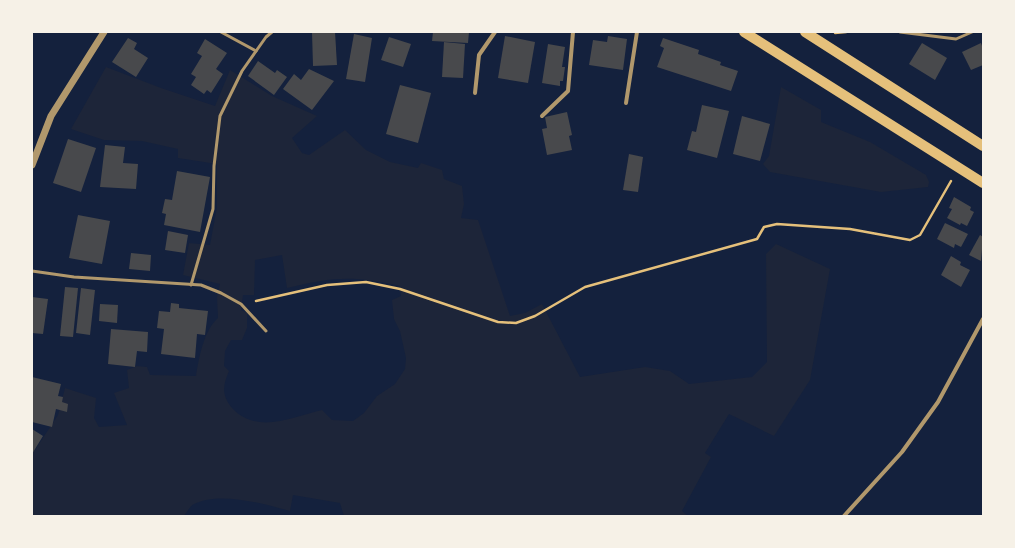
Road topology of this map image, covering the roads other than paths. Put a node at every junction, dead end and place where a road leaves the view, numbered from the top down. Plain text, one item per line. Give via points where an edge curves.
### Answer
1 (104, 32) edge
2 (221, 32) edge
3 (272, 32) edge
4 (495, 32) edge
5 (573, 32) edge
6 (637, 32) edge
7 (744, 32) edge
8 (804, 32) edge
9 (900, 32) edge
10 (972, 32) edge
11 (256, 51) junction
12 (475, 93) dead end
13 (626, 103) dead end
14 (542, 116) dead end
15 (983, 146) edge
16 (32, 165) edge
17 (983, 183) edge
18 (32, 271) edge
19 (191, 285) junction
20 (983, 319) edge
21 (266, 331) dead end
22 (844, 516) edge

1 - 16 street via 51,116
2 - 11 lane
3 - 11 lane
4 - 12 street via 479,55
5 - 14 street via 568,91
6 - 13 street
7 - 17 main road
8 - 15 main road
9 - 10 lane via 956,39
11 - 19 lane via 242,71 220,116 214,166 213,209
18 - 19 lane
19 - 21 lane via 221,293 241,304
20 - 22 street via 938,402 902,452

